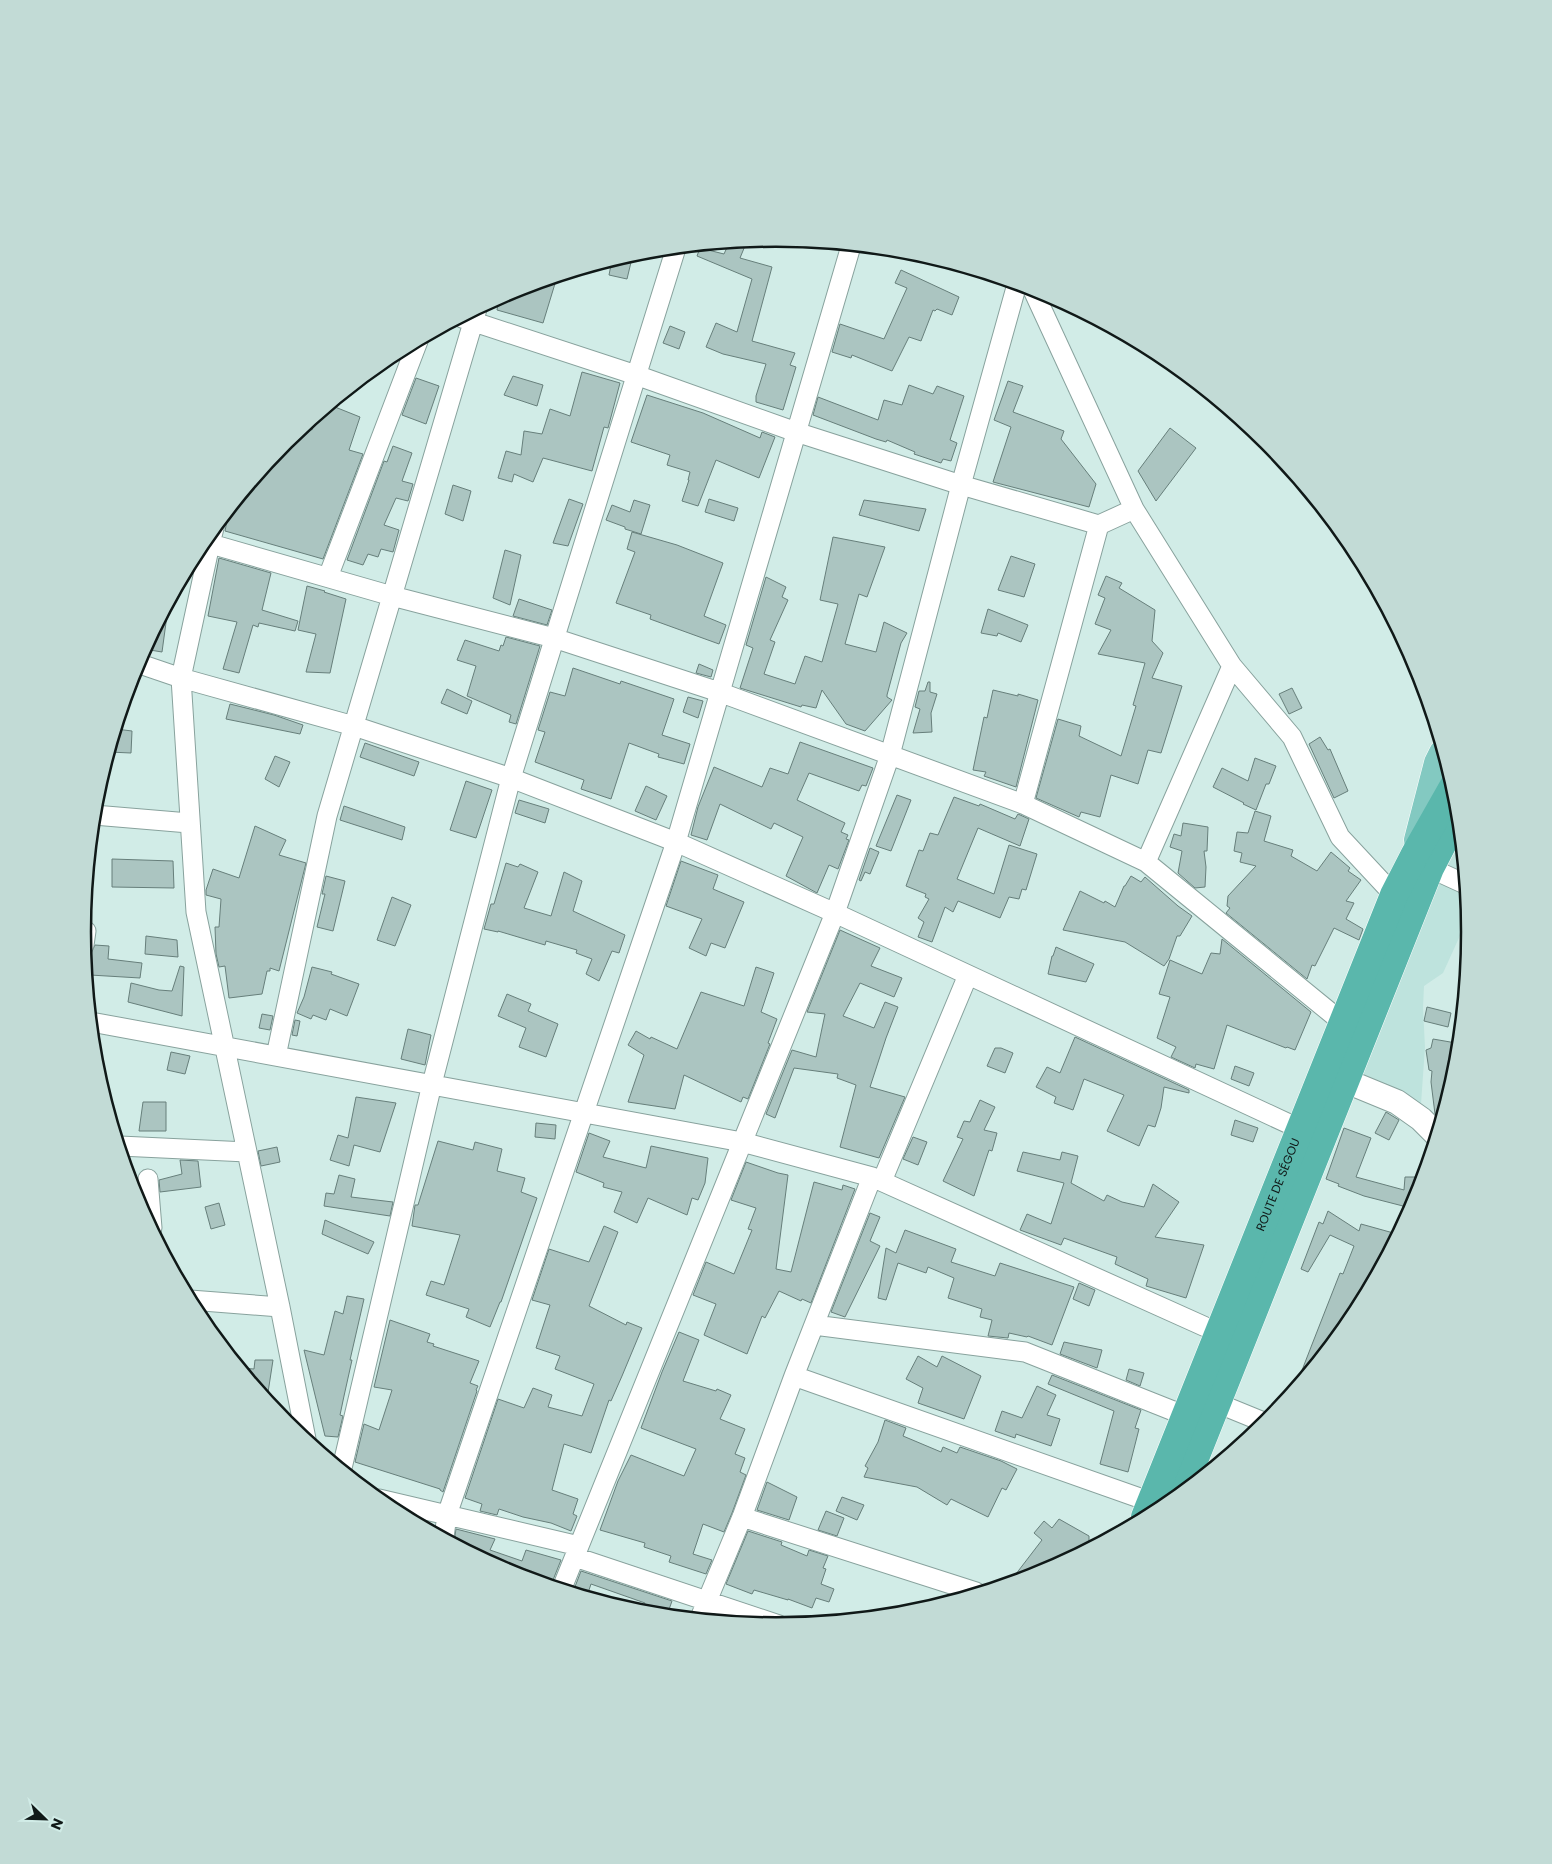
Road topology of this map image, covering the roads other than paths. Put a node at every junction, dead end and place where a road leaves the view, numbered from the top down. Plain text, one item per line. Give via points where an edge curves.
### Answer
1 (848, 251) edge
2 (674, 255) edge
3 (1015, 291) edge
4 (1037, 299) edge
5 (473, 318) edge
6 (469, 320) edge
7 (414, 352) edge
8 (636, 375) junction
9 (796, 432) junction
10 (961, 485) junction
11 (1134, 509) junction
12 (1099, 525) junction
13 (215, 540) edge
14 (206, 554) edge
15 (328, 577) junction
16 (392, 596) junction
17 (554, 638) junction
18 (145, 666) edge
19 (1232, 666) junction
20 (181, 678) junction
21 (719, 692) junction
22 (354, 726) junction
23 (890, 755) junction
24 (1439, 762) edge
25 (511, 778) junction
26 (1023, 804) junction
27 (1451, 815) edge
28 (101, 816) edge
29 (189, 823) junction
30 (676, 842) junction
31 (1428, 857) junction
32 (1146, 862) junction
33 (1458, 879) edge
34 (1394, 895) junction
35 (835, 913) junction
36 (968, 975) junction
37 (1342, 1022) junction
38 (97, 1023) edge
39 (225, 1047) junction
40 (276, 1056) junction
41 (1334, 1076) junction
42 (432, 1084) junction
43 (583, 1112) junction
44 (1300, 1129) junction
45 (1431, 1129) edge
46 (742, 1142) junction
47 (126, 1146) edge
48 (247, 1152) junction
49 (148, 1179) dead end
50 (877, 1179) junction
51 (151, 1210) edge
52 (200, 1301) edge
53 (280, 1307) junction
54 (814, 1325) junction
55 (1219, 1333) junction
56 (794, 1376) junction
57 (1217, 1403) junction
58 (1186, 1416) junction
59 (1257, 1419) edge
60 (304, 1427) edge
61 (343, 1462) edge
62 (1186, 1480) edge
63 (401, 1504) edge
64 (1150, 1505) edge
65 (1145, 1508) edge
66 (447, 1515) junction
67 (742, 1517) junction
68 (445, 1531) edge
69 (577, 1551) junction
70 (564, 1582) edge
71 (966, 1589) edge
72 (703, 1609) edge
73 (731, 1615) edge

1 - 9 street
2 - 8 street
3 - 10 street
4 - 11 street
5 - 8 street
6 - 16 street
7 - 15 street
8 - 9 street
8 - 17 street
9 - 10 street
9 - 21 street
10 - 12 street
10 - 23 street
11 - 12 street
11 - 19 street
12 - 26 street
13 - 15 street
14 - 20 street
15 - 16 street
16 - 17 street
16 - 22 street
17 - 21 street
17 - 25 street
18 - 20 street
19 - 32 street
19 - 34 street via 1292,737 1340,837
20 - 22 street
20 - 29 street
21 - 23 street
21 - 30 street
22 - 25 street
22 - 40 street via 327,816
23 - 26 street
23 - 35 street
24 - 31 main road, ROUTE DE SÉGOU
25 - 30 street
25 - 42 street
26 - 32 street
27 - 31 highway, ROUTE DE SÉGOU
28 - 29 street
29 - 39 street via 196,912
30 - 35 street
30 - 43 street
31 - 33 street
31 - 34 highway, ROUTE DE SÉGOU
31 - 41 highway, ROUTE DE SÉGOU
32 - 37 street
34 - 37 highway, ROUTE DE SÉGOU
35 - 36 street
35 - 46 street
36 - 44 street
36 - 50 street
37 - 41 highway, ROUTE DE SÉGOU
38 - 39 street
39 - 40 street
39 - 48 street
40 - 42 street
41 - 44 highway, ROUTE DE SÉGOU
41 - 45 street via 1397,1102
41 - 57 highway, ROUTE DE SÉGOU
42 - 43 street
42 - 61 street
43 - 46 street
43 - 66 street
44 - 55 highway, ROUTE DE SÉGOU
46 - 50 street
46 - 69 street
47 - 48 street
48 - 53 street
49 - 51 street
50 - 54 street
50 - 55 street
52 - 53 street
53 - 60 street
54 - 56 street
54 - 58 street via 1025,1352
55 - 58 highway, ROUTE DE SÉGOU
56 - 65 street
56 - 67 street
57 - 59 street
57 - 62 highway, ROUTE DE SÉGOU
58 - 64 highway, ROUTE DE SÉGOU
63 - 66 street
66 - 68 street
66 - 69 street
67 - 71 street
67 - 72 street
69 - 70 street
69 - 72 street
72 - 73 street

